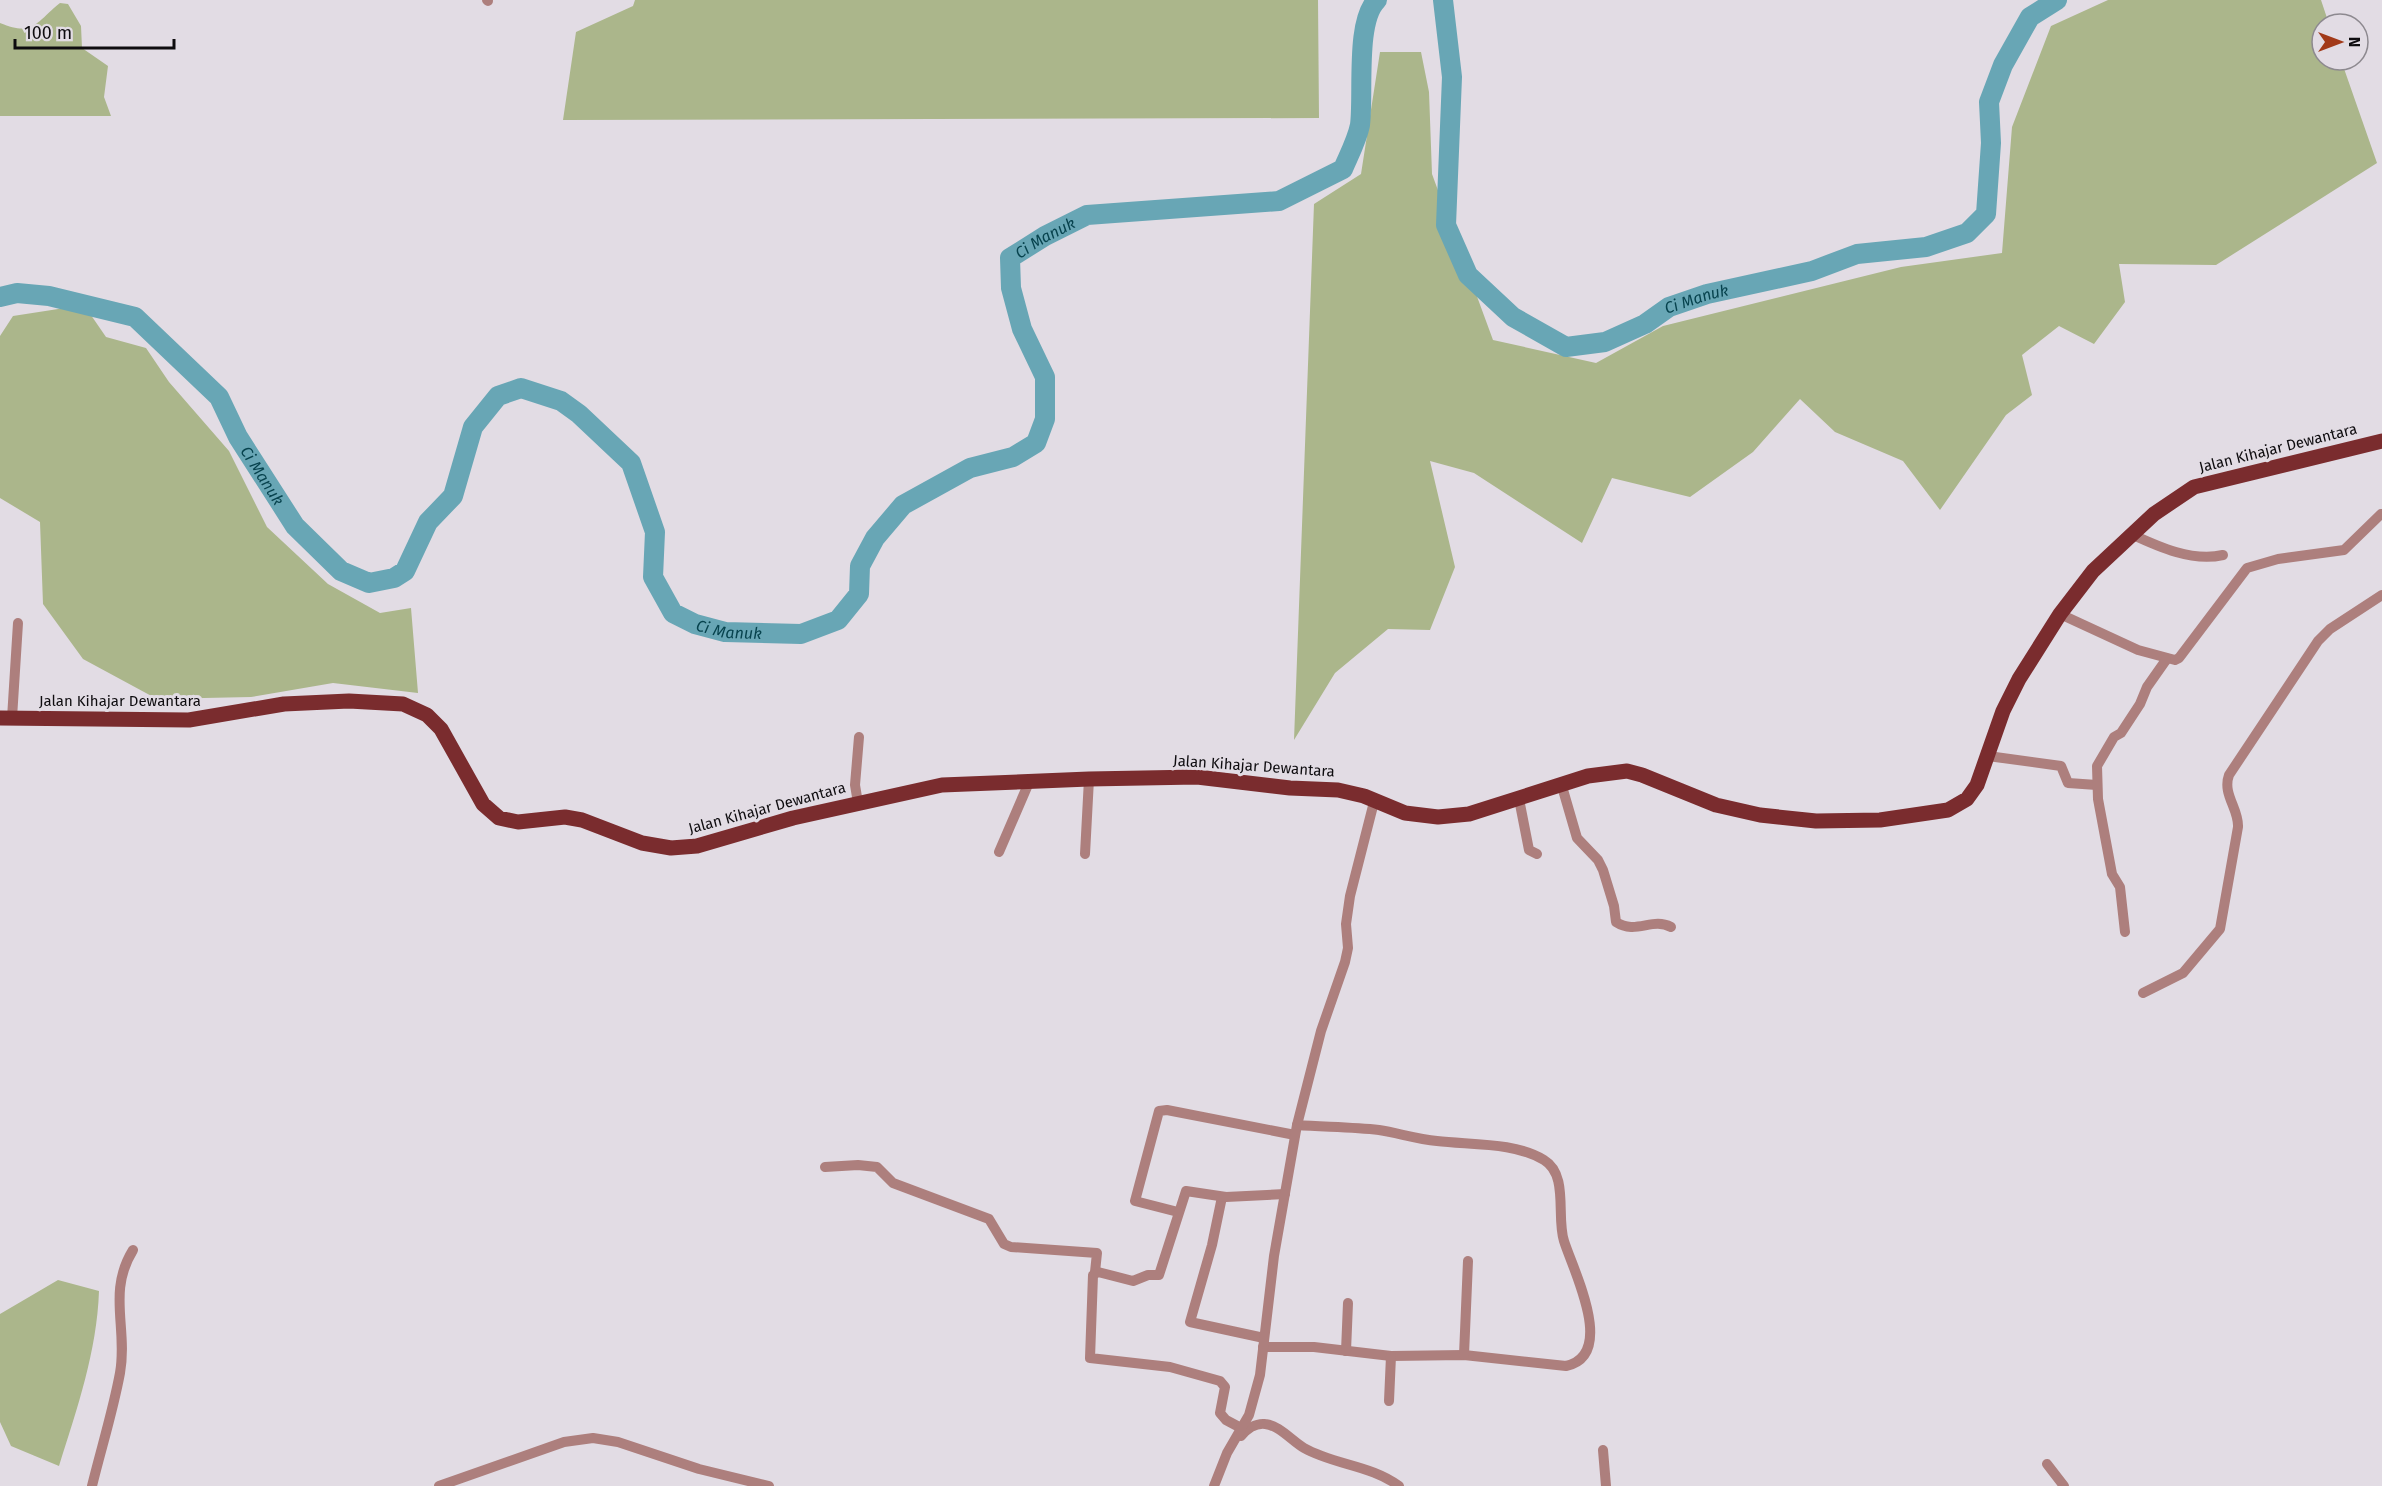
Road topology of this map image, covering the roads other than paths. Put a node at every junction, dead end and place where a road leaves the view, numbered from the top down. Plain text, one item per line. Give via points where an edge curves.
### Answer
1 (2382, 441) edge
2 (2381, 514) edge
3 (2131, 534) junction
4 (2223, 555) dead end
5 (2382, 595) edge
6 (2060, 614) junction
7 (18, 623) dead end
8 (2166, 660) junction
9 (6, 718) edge
10 (859, 737) dead end
11 (1988, 756) junction
12 (1089, 779) junction
13 (1030, 780) junction
14 (1561, 783) junction
15 (2097, 785) junction
16 (1519, 799) junction
17 (1374, 802) junction
18 (858, 803) junction
19 (999, 852) dead end
20 (1085, 854) dead end
21 (1538, 854) dead end
22 (1671, 927) dead end
23 (2125, 932) dead end
24 (2143, 993) dead end
25 (1296, 1130) junction
26 (825, 1167) dead end
27 (1286, 1194) junction
28 (1222, 1197) junction
29 (1178, 1212) junction
30 (133, 1250) dead end
31 (1468, 1261) dead end
32 (1095, 1272) junction
33 (1348, 1303) dead end
34 (1264, 1342) junction
35 (1346, 1351) junction
36 (1464, 1355) junction
37 (1391, 1356) junction
38 (1389, 1401) dead end
39 (1241, 1428) junction
40 (1603, 1450) dead end
41 (1227, 1453) junction
42 (2047, 1464) dead end
43 (92, 1486) edge
44 (439, 1486) edge
45 (769, 1486) edge
46 (1214, 1486) edge
47 (1399, 1486) edge
48 (1606, 1486) edge
49 (2064, 1486) edge

1 - 3 main road, Jalan Kihajar Dewantara via 2194,487
2 - 8 street via 2344,550 2278,558 2247,568 2179,658
3 - 4 street via 2168,550 2202,558
3 - 6 main road, Jalan Kihajar Dewantara via 2093,571
5 - 24 street via 2318,641 2229,775 2227,790 2238,827 2220,929 2183,974
6 - 8 street
6 - 11 main road, Jalan Kihajar Dewantara via 2008,700
7 - 9 street
8 - 15 street via 2100,760
9 - 18 main road, Jalan Kihajar Dewantara via 189,720 284,704 404,704 427,715 441,729 483,804 500,818 518,822 565,817 582,820 660,847 697,846
10 - 18 street via 855,785
11 - 14 main road, Jalan Kihajar Dewantara via 1973,792 1956,807 1859,822 1794,819 1733,809 1627,771 1604,772
11 - 15 street via 2059,766 2068,783
12 - 13 main road, Jalan Kihajar Dewantara
12 - 17 main road, Jalan Kihajar Dewantara via 1197,777 1338,790
12 - 20 street
13 - 18 main road, Jalan Kihajar Dewantara via 942,785
13 - 19 street
14 - 16 main road, Jalan Kihajar Dewantara
14 - 22 street via 1577,838 1604,870 1616,922 1634,928 1658,923
15 - 23 street via 2112,874 2121,892
16 - 17 main road, Jalan Kihajar Dewantara via 1469,814 1438,817 1405,813
16 - 21 street via 1529,850
17 - 25 street via 1350,896 1345,962 1321,1031
25 - 27 street
25 - 29 street via 1160,1111 1135,1201
25 - 36 street via 1379,1130 1512,1149 1535,1155 1554,1167 1563,1240 1590,1320 1586,1351 1581,1360 1566,1366
26 - 32 street via 877,1167 893,1183 989,1219 1004,1244 1011,1247 1097,1253
27 - 28 street
27 - 34 street
28 - 29 street via 1186,1191
28 - 34 street via 1190,1322
29 - 32 street via 1159,1275 1133,1281
30 - 43 street via 121,1271 120,1372
31 - 36 street
32 - 39 street via 1090,1358 1170,1367 1220,1381 1225,1387 1220,1413
33 - 35 street
34 - 35 street
34 - 39 street via 1258,1384
35 - 37 street
36 - 37 street
37 - 38 street
39 - 41 street
40 - 48 street
41 - 46 street
41 - 47 street via 1249,1428 1265,1424 1314,1453 1361,1467
42 - 49 street
44 - 45 street via 555,1445 593,1438

